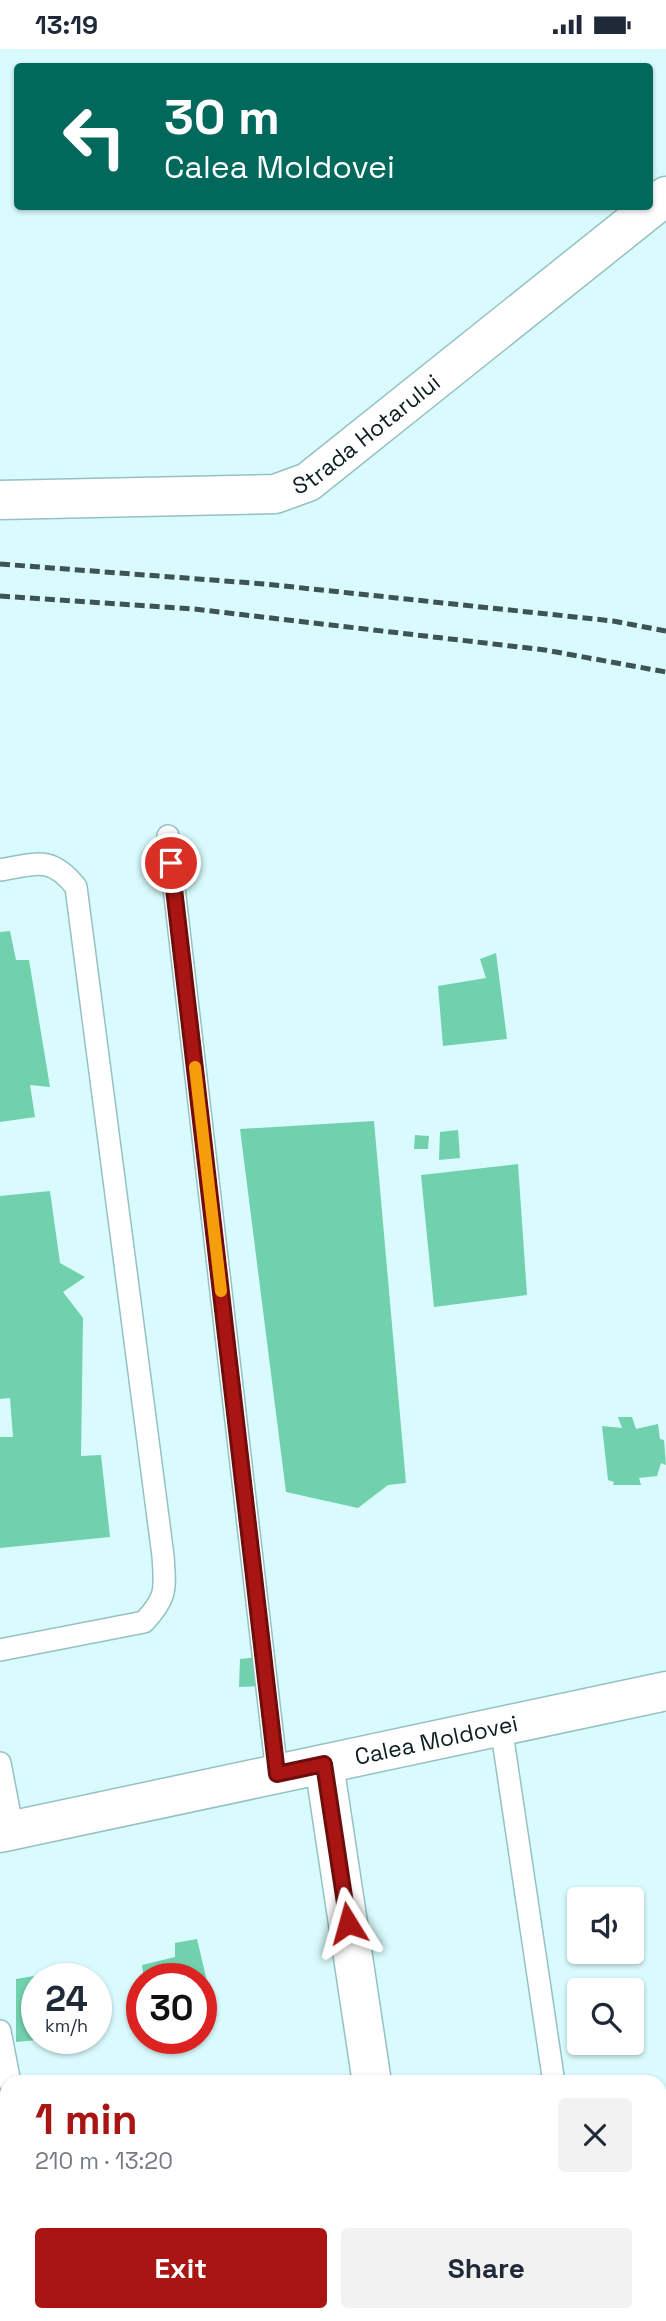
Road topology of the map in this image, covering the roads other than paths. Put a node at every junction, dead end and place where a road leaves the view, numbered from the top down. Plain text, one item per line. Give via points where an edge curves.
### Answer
1 (648, 210) edge
2 (0, 500) edge
3 (168, 836) dead end
4 (0, 870) edge
5 (0, 1650) edge
6 (666, 1691) edge
7 (501, 1726) junction
8 (0, 1763) edge
9 (324, 1764) junction
10 (277, 1774) junction
11 (6, 1832) edge
12 (0, 2031) edge
13 (8, 2075) edge
14 (371, 2075) edge
15 (553, 2075) edge

1 - 2 street, Strada Hotarului via 308,482 275,494
3 - 10 lane
4 - 5 lane via 43,863 63,870 76,887 165,1592 144,1622
6 - 7 street, Calea Moldovei
7 - 9 street, Calea Moldovei
7 - 15 lane
8 - 11 lane
9 - 10 street, Calea Moldovei
9 - 14 street
10 - 11 street, Calea Moldovei
12 - 13 lane

